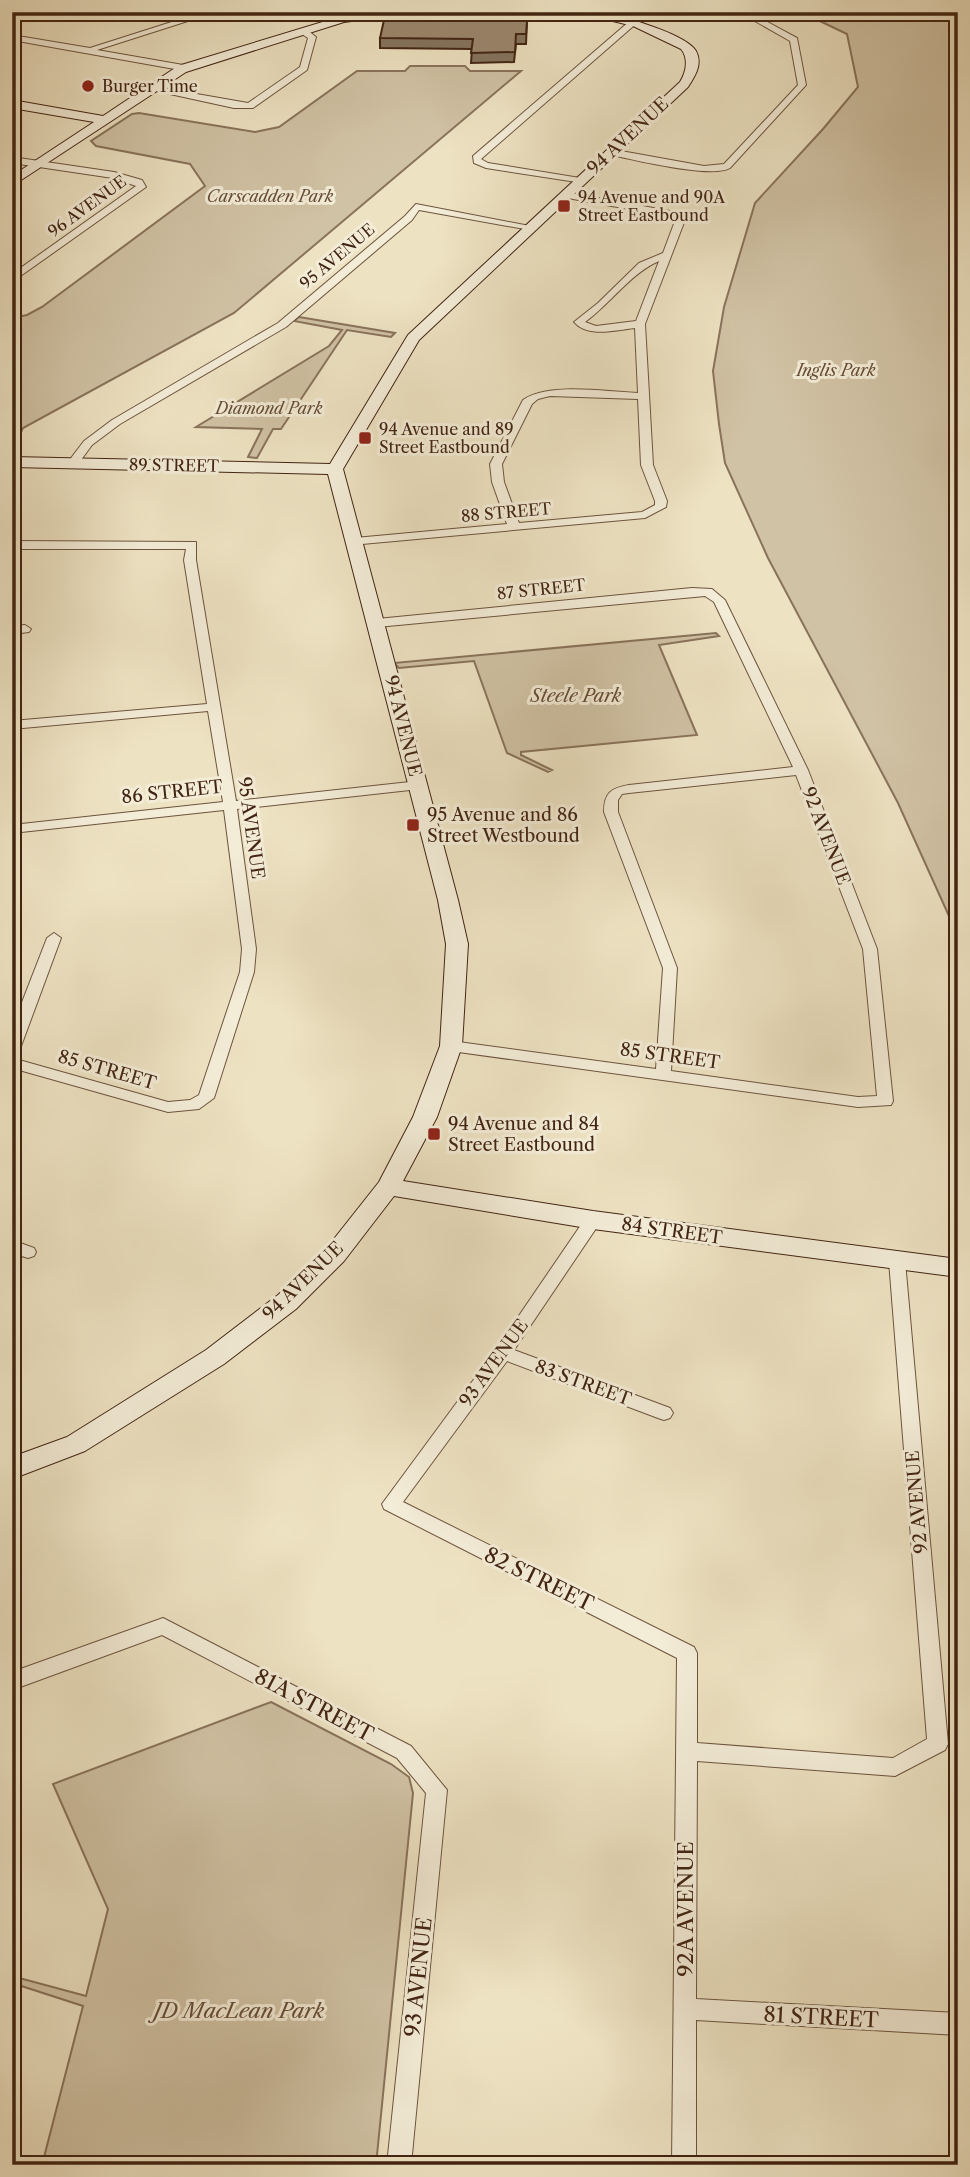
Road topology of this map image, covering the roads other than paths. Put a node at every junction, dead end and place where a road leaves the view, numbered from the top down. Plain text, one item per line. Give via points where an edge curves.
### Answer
1 (212, 12) edge
2 (743, 12) edge
3 (414, 13) edge
4 (531, 13) edge
5 (634, 22) junction
6 (303, 31) junction
7 (12, 37) edge
8 (89, 49) junction
9 (186, 68) junction
10 (151, 89) junction
11 (12, 104) edge
12 (105, 120) junction
13 (610, 152) junction
14 (12, 160) edge
15 (40, 163) junction
16 (580, 181) junction
17 (12, 182) edge
18 (565, 195) junction
19 (530, 227) junction
20 (665, 255) junction
21 (12, 279) edge
22 (640, 324) junction
23 (644, 396) junction
24 (12, 462) edge
25 (74, 462) junction
26 (335, 469) junction
27 (514, 527) junction
28 (355, 542) junction
29 (12, 545) edge
30 (708, 592) joint
31 (377, 622) junction
32 (212, 707) junction
33 (12, 725) edge
34 (801, 770) junction
35 (418, 785) junction
36 (230, 805) junction
37 (12, 829) edge
38 (54, 938) dead end
39 (451, 1046) junction
40 (12, 1049) edge
41 (12, 1063) edge
42 (663, 1074) junction
43 (885, 1101) joint
44 (193, 1105) joint
45 (405, 1155) junction
46 (388, 1187) junction
47 (434, 1194) junction
48 (593, 1220) junction
49 (357, 1226) junction
50 (897, 1261) junction
51 (958, 1268) edge
52 (503, 1353) junction
53 (664, 1413) dead end
54 (12, 1468) edge
55 (391, 1504) joint
56 (687, 1653) joint
57 (12, 1681) edge
58 (686, 1751) junction
59 (437, 1790) joint
60 (684, 2009) junction
61 (958, 2024) edge
62 (399, 2165) edge
63 (684, 2165) edge

1 - 8 street
2 - 13 street via 794,40 802,85 727,166 718,169
3 - 4 street
3 - 6 street via 360,15
4 - 5 street
5 - 13 street, 94 AVENUE via 687,48 692,72
5 - 16 street via 477,156 477,161
6 - 9 street
6 - 10 street via 312,37 304,68 250,106
7 - 8 street
8 - 9 street
9 - 10 street
10 - 12 street
11 - 12 street
12 - 15 street
13 - 16 street, 94 AVENUE
14 - 15 street
15 - 17 street
15 - 21 street, 96 AVENUE via 114,175 139,182 141,187
16 - 18 street, 94 AVENUE
18 - 19 street, 94 AVENUE
18 - 20 street via 677,217 679,223
19 - 25 street, 95 AVENUE via 415,207 409,218 282,325 116,422 88,443
19 - 26 street, 94 AVENUE via 410,343
20 - 22 street
20 - 22 street via 642,265 579,322 596,329
22 - 23 street
23 - 27 street via 550,393 527,402 496,464
23 - 27 street, 88 STREET via 647,465 661,501 658,511
24 - 25 street, 89 STREET
25 - 26 street, 89 STREET
26 - 28 street, 94 AVENUE
27 - 28 street, 88 STREET
28 - 31 street, 94 AVENUE
29 - 32 street, 95 AVENUE via 192,545 190,560
30 - 31 street, 87 STREET
30 - 34 street, 92 AVENUE via 722,603
31 - 35 street, 94 AVENUE
32 - 33 street
32 - 36 street, 95 AVENUE
34 - 42 street via 629,789 618,791 611,799 611,812 670,968
34 - 43 street, 92 AVENUE via 870,949
35 - 36 street, 86 STREET
35 - 39 street, 94 AVENUE via 457,944
36 - 37 street, 86 STREET
36 - 44 street, 95 AVENUE via 249,949 247,972 206,1098
38 - 40 street
39 - 42 street, 85 STREET
39 - 45 street, 94 AVENUE via 425,1117
41 - 44 street, 85 STREET via 168,1107
42 - 43 street, 85 STREET via 858,1102
45 - 46 street, 94 AVENUE
45 - 47 street via 410,1172
46 - 47 street, 84 STREET
46 - 49 street, 94 AVENUE
47 - 48 street, 84 STREET
47 - 49 street via 398,1204
48 - 50 street, 84 STREET
48 - 52 street, 93 AVENUE
49 - 54 street, 94 AVENUE via 287,1302 215,1357 76,1444
50 - 51 street, 84 STREET
50 - 58 street, 92 AVENUE via 938,1744 895,1767
52 - 53 street, 83 STREET
52 - 55 street, 93 AVENUE
55 - 56 street, 82 STREET
56 - 58 street, 92A AVENUE
57 - 59 street, 81A STREET via 163,1626 404,1752
58 - 60 street, 92A AVENUE
59 - 62 street, 93 AVENUE
60 - 61 street, 81 STREET
60 - 63 street, 92A AVENUE

